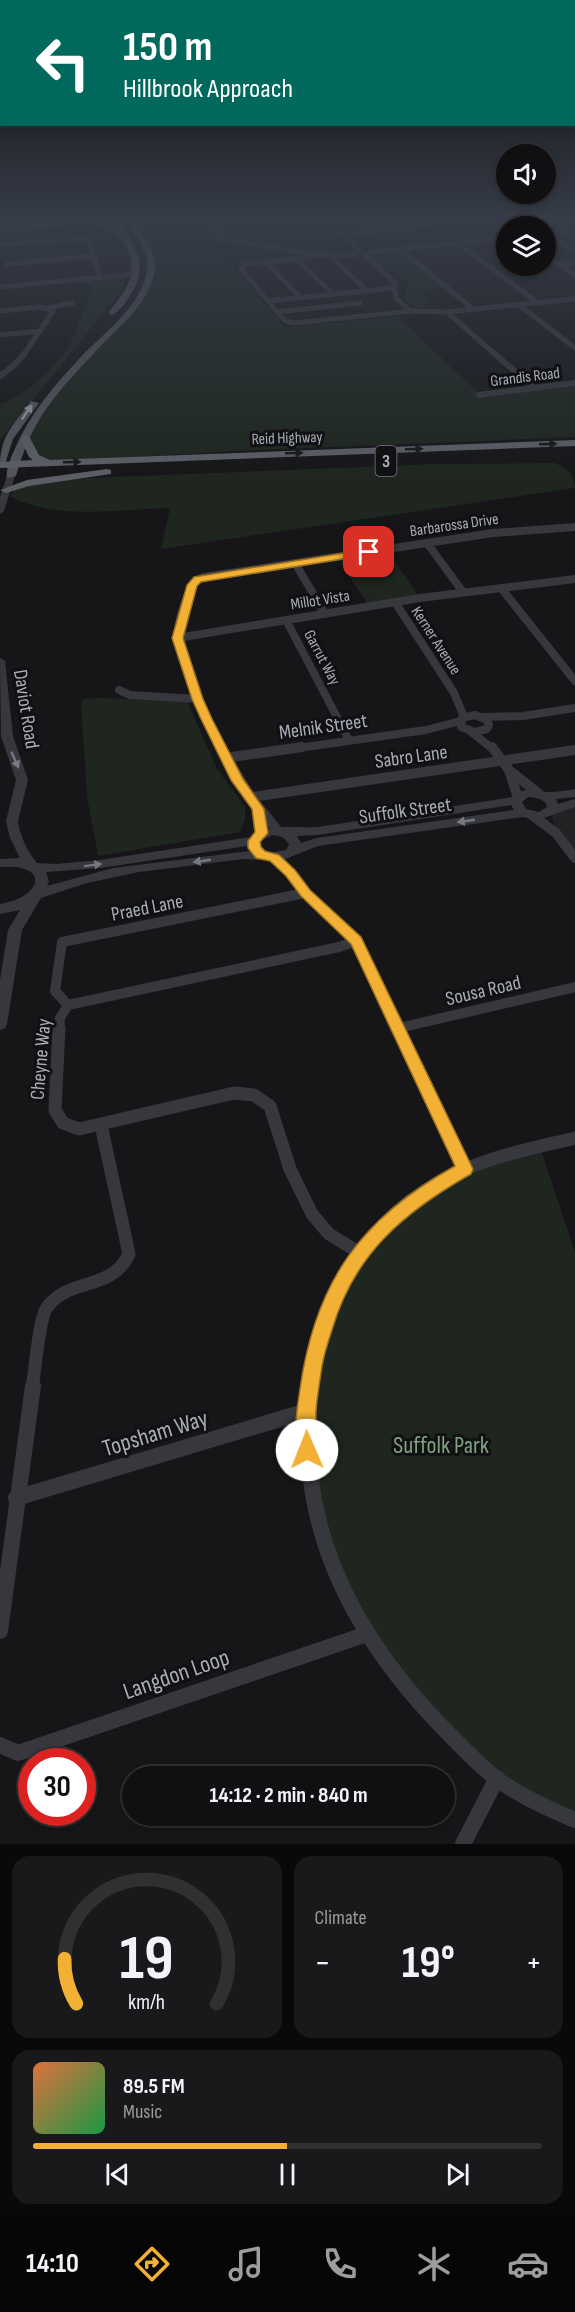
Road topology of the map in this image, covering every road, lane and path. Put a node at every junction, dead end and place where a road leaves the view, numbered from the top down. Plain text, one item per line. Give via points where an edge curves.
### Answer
1 (63, 305) edge
2 (118, 305) edge
3 (133, 305) edge
4 (271, 305) edge
5 (341, 305) edge
6 (362, 305) edge
7 (403, 305) edge
8 (468, 305) edge
9 (519, 305) joint
10 (48, 308) junction
11 (473, 309) junction
12 (0, 311) edge
13 (410, 311) junction
14 (277, 312) junction
15 (447, 312) junction
16 (373, 315) junction
17 (107, 319) dead end
18 (41, 331) junction
19 (0, 335) edge
20 (93, 335) dead end
21 (575, 348) edge
22 (0, 376) edge
23 (575, 383) edge
24 (534, 388) junction
25 (479, 395) dead end
26 (25, 438) junction
27 (575, 443) edge
28 (575, 455) edge
29 (1, 459) edge
30 (48, 463) junction
31 (8, 472) edge
32 (107, 472) junction
33 (6, 490) junction
34 (0, 512) edge
35 (575, 527) edge
36 (427, 543) junction
37 (295, 563) junction
38 (575, 579) edge
39 (501, 588) junction
40 (464, 592) junction
41 (394, 602) junction
42 (325, 614) junction
43 (286, 620) junction
44 (177, 638) junction
45 (0, 661) edge
46 (575, 681) edge
47 (119, 690) dead end
48 (454, 693) junction
49 (198, 699) junction
50 (575, 708) edge
51 (479, 716) junction
52 (524, 716) junction
53 (464, 725) junction
54 (488, 727) junction
55 (349, 740) junction
56 (490, 745) junction
57 (575, 750) edge
58 (225, 758) junction
59 (502, 760) junction
60 (509, 770) junction
61 (575, 793) edge
62 (542, 795) junction
63 (252, 797) junction
64 (518, 799) junction
65 (575, 803) edge
66 (258, 809) junction
67 (552, 811) junction
68 (528, 814) junction
69 (282, 832) junction
70 (556, 832) junction
71 (258, 837) junction
72 (291, 851) junction
73 (260, 855) junction
74 (274, 858) junction
75 (575, 858) edge
76 (0, 862) edge
77 (32, 865) junction
78 (291, 873) junction
79 (305, 893) junction
80 (36, 896) junction
81 (0, 909) edge
82 (356, 941) junction
83 (575, 987) edge
84 (68, 1005) junction
85 (0, 1024) edge
86 (399, 1028) junction
87 (101, 1125) junction
88 (575, 1138) edge
89 (465, 1169) junction
90 (360, 1253) junction
91 (307, 1411) junction
92 (16, 1498) junction
93 (0, 1631) edge
94 (367, 1634) junction
95 (0, 1745) edge
96 (497, 1778) junction
97 (575, 1820) edge
98 (463, 1844) edge

1 - 10 street
2 - 17 main road
3 - 26 main road via 45,404
4 - 14 street
5 - 14 street
6 - 16 street
7 - 13 street
8 - 11 street
9 - 11 street
9 - 21 street
10 - 12 street
10 - 18 street via 53,312
11 - 15 street
13 - 15 street
13 - 16 street
14 - 16 street via 285,321 305,323
15 - 24 street
18 - 19 street
18 - 22 street via 7,374
29 -> 20 main road via 8,440 36,400
23 - 24 street, Grandis Road
24 - 25 street, Grandis Road
26 - 30 highway via 34,456
26 - 31 main road
30 -> 27 highway, Reid Highway / 3
28 - 32 highway, Reid Highway / 3
29 - 31 highway, Reid Highway / 3
30 - 31 highway, Reid Highway / 3
31 - 32 highway, Reid Highway / 3
31 - 33 street
32 - 33 highway via 27,483
33 - 34 street
35 - 36 street, Barbarossa Drive via 509,531
36 - 37 street, Barbarossa Drive
36 - 40 street
37 - 42 street
37 - 44 street, Barbarossa Drive via 197,579
38 - 39 street, Millot Vista
39 - 40 street, Millot Vista
39 - 46 street
40 - 41 street, Millot Vista
41 - 42 street, Millot Vista
41 - 48 street, Kerner Avenue
42 - 43 street, Millot Vista
43 - 44 street, Millot Vista
43 - 55 street, Garrut Way
44 - 49 street
45 -> 77 street, Daviot Road via 7,736 22,780 12,828
47 - 49 street via 130,695
48 - 51 street, Kerner Avenue
48 - 53 street, Kerner Avenue
49 - 58 street
50 - 52 street
51 - 52 street
51 - 53 street
51 - 54 street, Kerner Avenue via 489,721
52 - 54 street
53 - 54 street via 480,732
53 - 55 street, Melnik Street
53 - 56 street
54 - 56 street
55 - 58 street, Melnik Street
56 - 59 street
57 - 59 street, Sabro Lane
58 - 63 street
59 - 60 street
59 - 63 street, Sabro Lane
60 - 62 street
60 - 64 street
61 - 62 street
62 - 64 street, Suffolk Street via 527,793
62 - 67 street via 552,802
63 - 66 street
64 - 68 street via 517,807
64 - 69 street, Suffolk Street via 330,829
65 - 67 street
66 - 69 street
66 - 71 street
67 - 68 street, Suffolk Street via 541,816
67 - 70 street
68 - 70 street
68 -> 72 street, Suffolk Street via 317,842
69 - 71 street, Suffolk Street
69 - 72 street via 294,841
70 - 75 street
71 - 73 street via 254,848
77 -> 71 street via 100,864
72 - 74 street, Suffolk Street
72 - 78 street
73 - 74 street
73 -> 80 street via 98,876 68,882
74 - 78 street
76 - 77 street
77 - 80 street via 43,881
78 - 79 street
79 - 82 street
79 - 84 street, Praed Lane via 62,942 55,991
80 - 81 street via 18,906
80 - 85 street via 15,930
82 - 84 street, Cheyne Way
82 - 86 street
83 - 86 street, Sousa Road
84 - 87 street, Cheyne Way via 60,1018 55,1110 63,1123 79,1129
86 - 89 street
87 - 90 street, Cheyne Way via 234,1093 262,1098 270,1106 308,1209 322,1227
87 - 92 street via 128,1242 128,1262 114,1276 61,1293 44,1311
88 - 89 street
89 - 90 street via 402,1209
90 - 91 street via 335,1296 319,1337
91 - 92 street, Topsham Way
91 - 94 street via 307,1455 318,1521 349,1605
92 - 93 street
94 - 95 street, Langdon Loop via 18,1753
94 - 96 street via 414,1698
96 - 97 street
96 - 98 street

